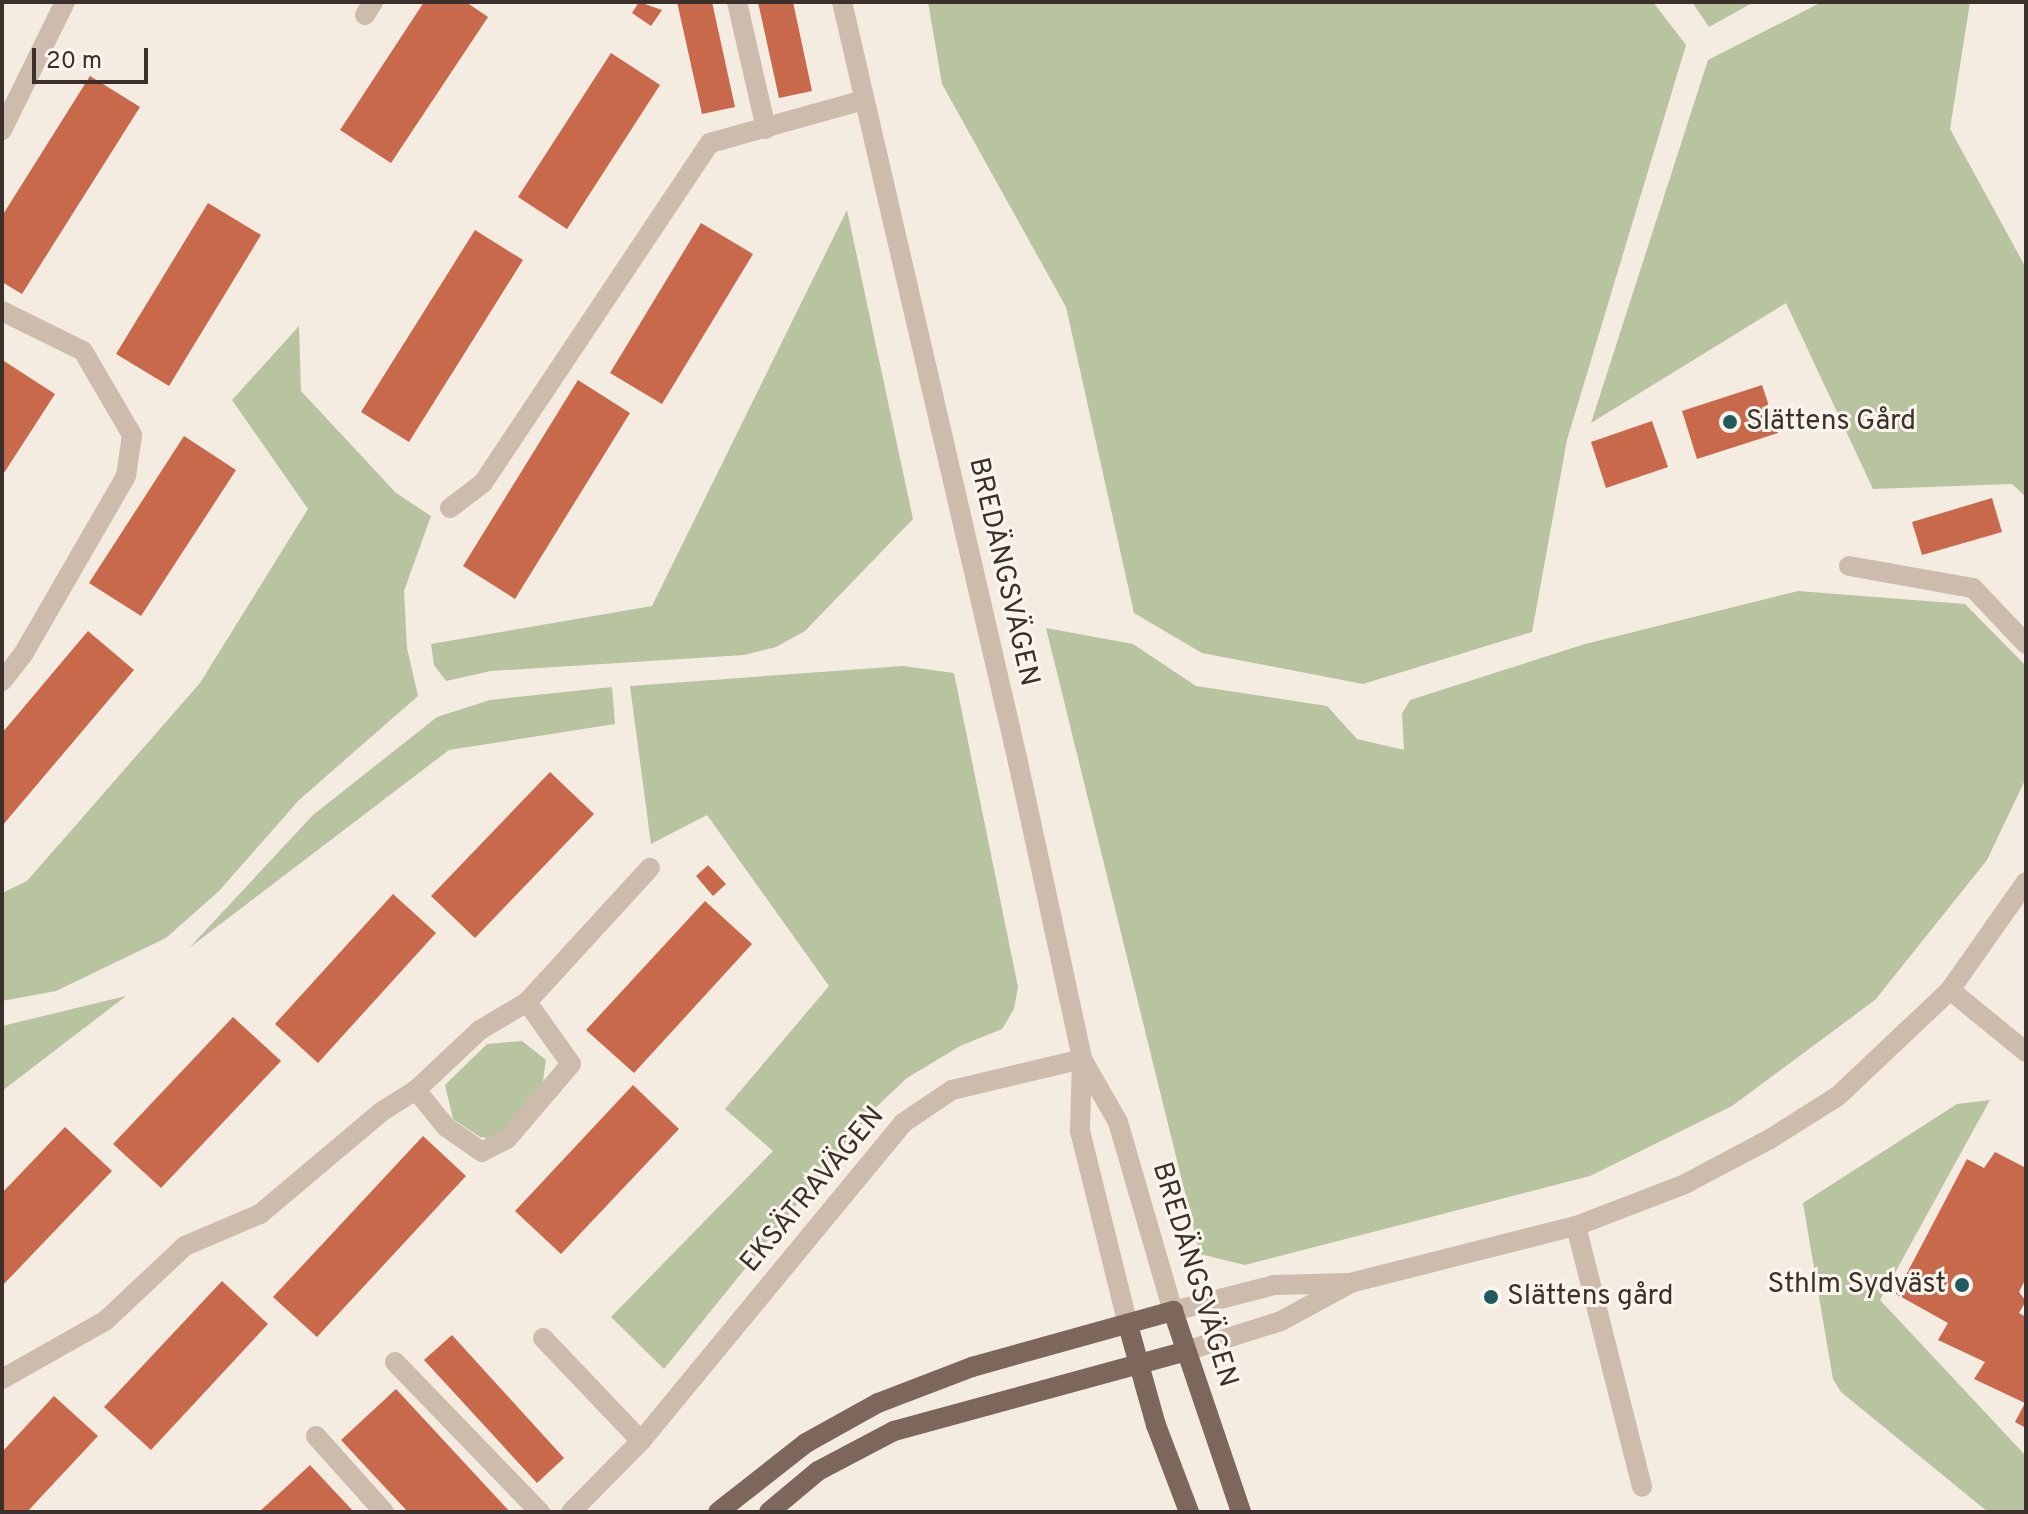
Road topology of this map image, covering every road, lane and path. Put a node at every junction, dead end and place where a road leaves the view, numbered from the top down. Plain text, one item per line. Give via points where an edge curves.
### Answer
1 (65, 2) edge
2 (737, 2) edge
3 (842, 2) edge
4 (864, 100) junction
5 (766, 129) junction
6 (2, 130) edge
7 (2, 311) edge
8 (450, 508) dead end
9 (1849, 566) dead end
10 (2026, 644) edge
11 (2, 681) edge
12 (650, 868) dead end
13 (2026, 882) edge
14 (1950, 990) junction
15 (527, 1002) junction
16 (2026, 1052) edge
17 (1082, 1059) junction
18 (416, 1090) junction
19 (1576, 1226) junction
20 (1350, 1283) junction
21 (1173, 1311) junction
22 (1128, 1325) junction
23 (543, 1338) dead end
24 (1186, 1351) junction
25 (395, 1362) dead end
26 (1139, 1364) junction
27 (2, 1379) edge
28 (316, 1436) dead end
29 (641, 1441) junction
30 (1642, 1487) dead end
31 (384, 1512) edge
32 (540, 1512) edge
33 (571, 1512) edge
34 (718, 1512) edge
35 (769, 1512) edge
36 (1189, 1512) edge
37 (1241, 1512) edge

1 - 6 street
2 - 5 street
3 - 4 street, BREDÄNGSVÄGEN
4 - 5 street
4 - 17 street, BREDÄNGSVÄGEN
5 - 8 street via 710,143 694,161 483,483
7 - 11 street via 83,351 132,435 126,476 24,653
9 - 10 street via 1973,588
12 - 15 street
13 - 14 street
14 - 16 street
14 - 19 street via 1838,1096 1804,1118 1683,1185
15 - 18 street via 480,1030
15 - 18 street via 571,1064 507,1139 482,1152 446,1127
17 - 21 street, BREDÄNGSVÄGEN via 1118,1122
17 - 22 street, BREDÄNGSVÄGEN via 1080,1131
17 - 29 street, EKSÄTRAVÄGEN via 952,1090 903,1123
18 - 27 street via 381,1112 260,1214 185,1246 105,1321
19 - 20 street
19 - 30 street
20 - 21 street via 1274,1285
20 - 24 street via 1281,1321
21 - 22 main road
21 - 24 main road, BREDÄNGSVÄGEN
22 - 26 main road, BREDÄNGSVÄGEN
22 - 34 main road via 972,1367 878,1403 806,1443
23 - 29 street
24 - 26 main road
24 - 37 main road, BREDÄNGSVÄGEN
25 - 32 street
26 - 35 main road via 894,1431 818,1471
26 - 36 main road, BREDÄNGSVÄGEN
28 - 31 street
29 - 33 street, EKSÄTRAVÄGEN

